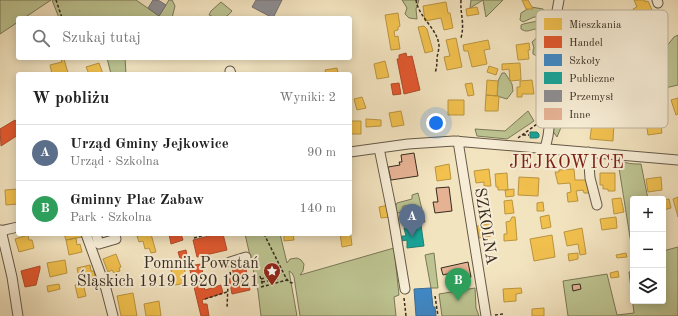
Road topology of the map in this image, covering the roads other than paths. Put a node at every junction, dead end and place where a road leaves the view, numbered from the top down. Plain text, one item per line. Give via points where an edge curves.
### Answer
1 (559, 0) edge
2 (557, 10) edge
3 (549, 128) edge
4 (458, 141) junction
5 (379, 148) junction
6 (545, 148) junction
7 (352, 152) edge
8 (588, 152) junction
9 (678, 160) edge
10 (596, 205) dead end
11 (16, 227) edge
12 (1, 230) edge
13 (87, 236) edge
14 (98, 236) edge
15 (115, 236) edge
16 (246, 257) dead end
17 (230, 262) dead end
18 (404, 292) road end
19 (18, 316) edge
20 (113, 316) edge
21 (486, 316) edge

1 - 2 street
3 - 6 street
4 - 5 street
4 - 6 street
4 - 21 street, SZKOLNA
5 - 7 street
5 - 18 street
6 - 8 street
8 - 9 street
8 - 10 street
11 - 12 street
12 - 19 street
13 - 20 street
14 - 15 street via 99,244 116,239
16 - 17 street

